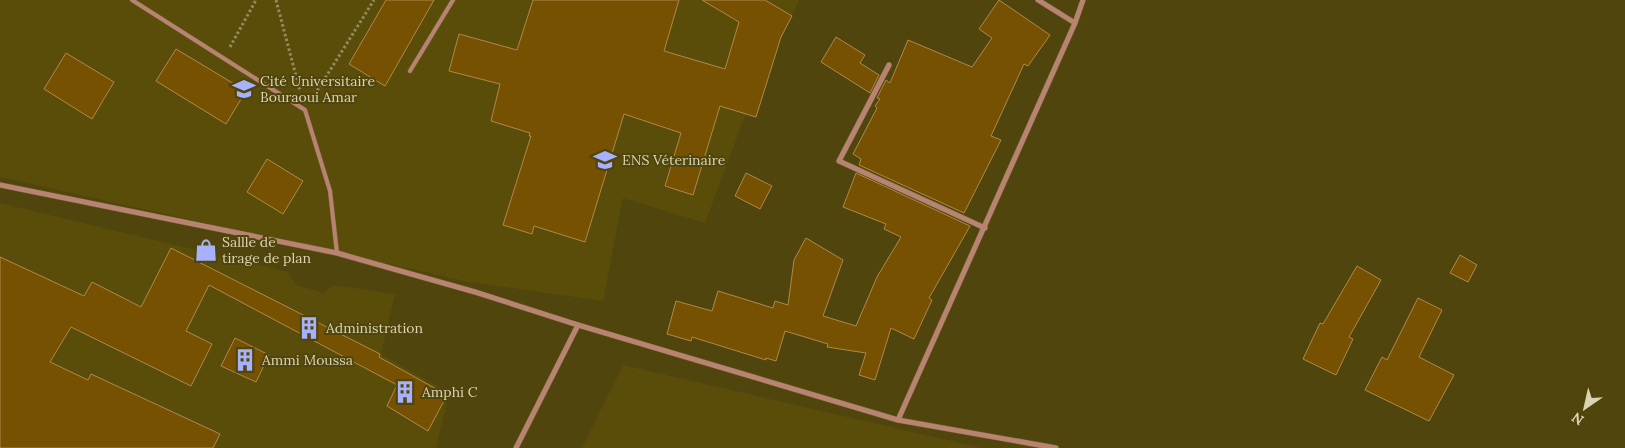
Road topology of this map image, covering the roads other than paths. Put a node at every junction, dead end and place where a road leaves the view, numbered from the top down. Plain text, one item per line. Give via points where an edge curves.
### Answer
1 (133, 0) edge
2 (453, 0) edge
3 (1038, 0) edge
4 (1083, 0) edge
5 (1075, 24) junction
6 (889, 65) dead end
7 (410, 71) dead end
8 (0, 185) edge
9 (985, 228) junction
10 (337, 252) junction
11 (578, 325) junction
12 (898, 420) junction
13 (516, 448) edge
14 (1056, 448) edge

1 - 10 lane via 305,110 330,191
2 - 7 lane
3 - 5 street
4 - 5 street
5 - 9 street
6 - 9 street via 839,161
8 - 10 street
9 - 12 street
10 - 11 street
11 - 12 street
11 - 13 street
12 - 14 street

